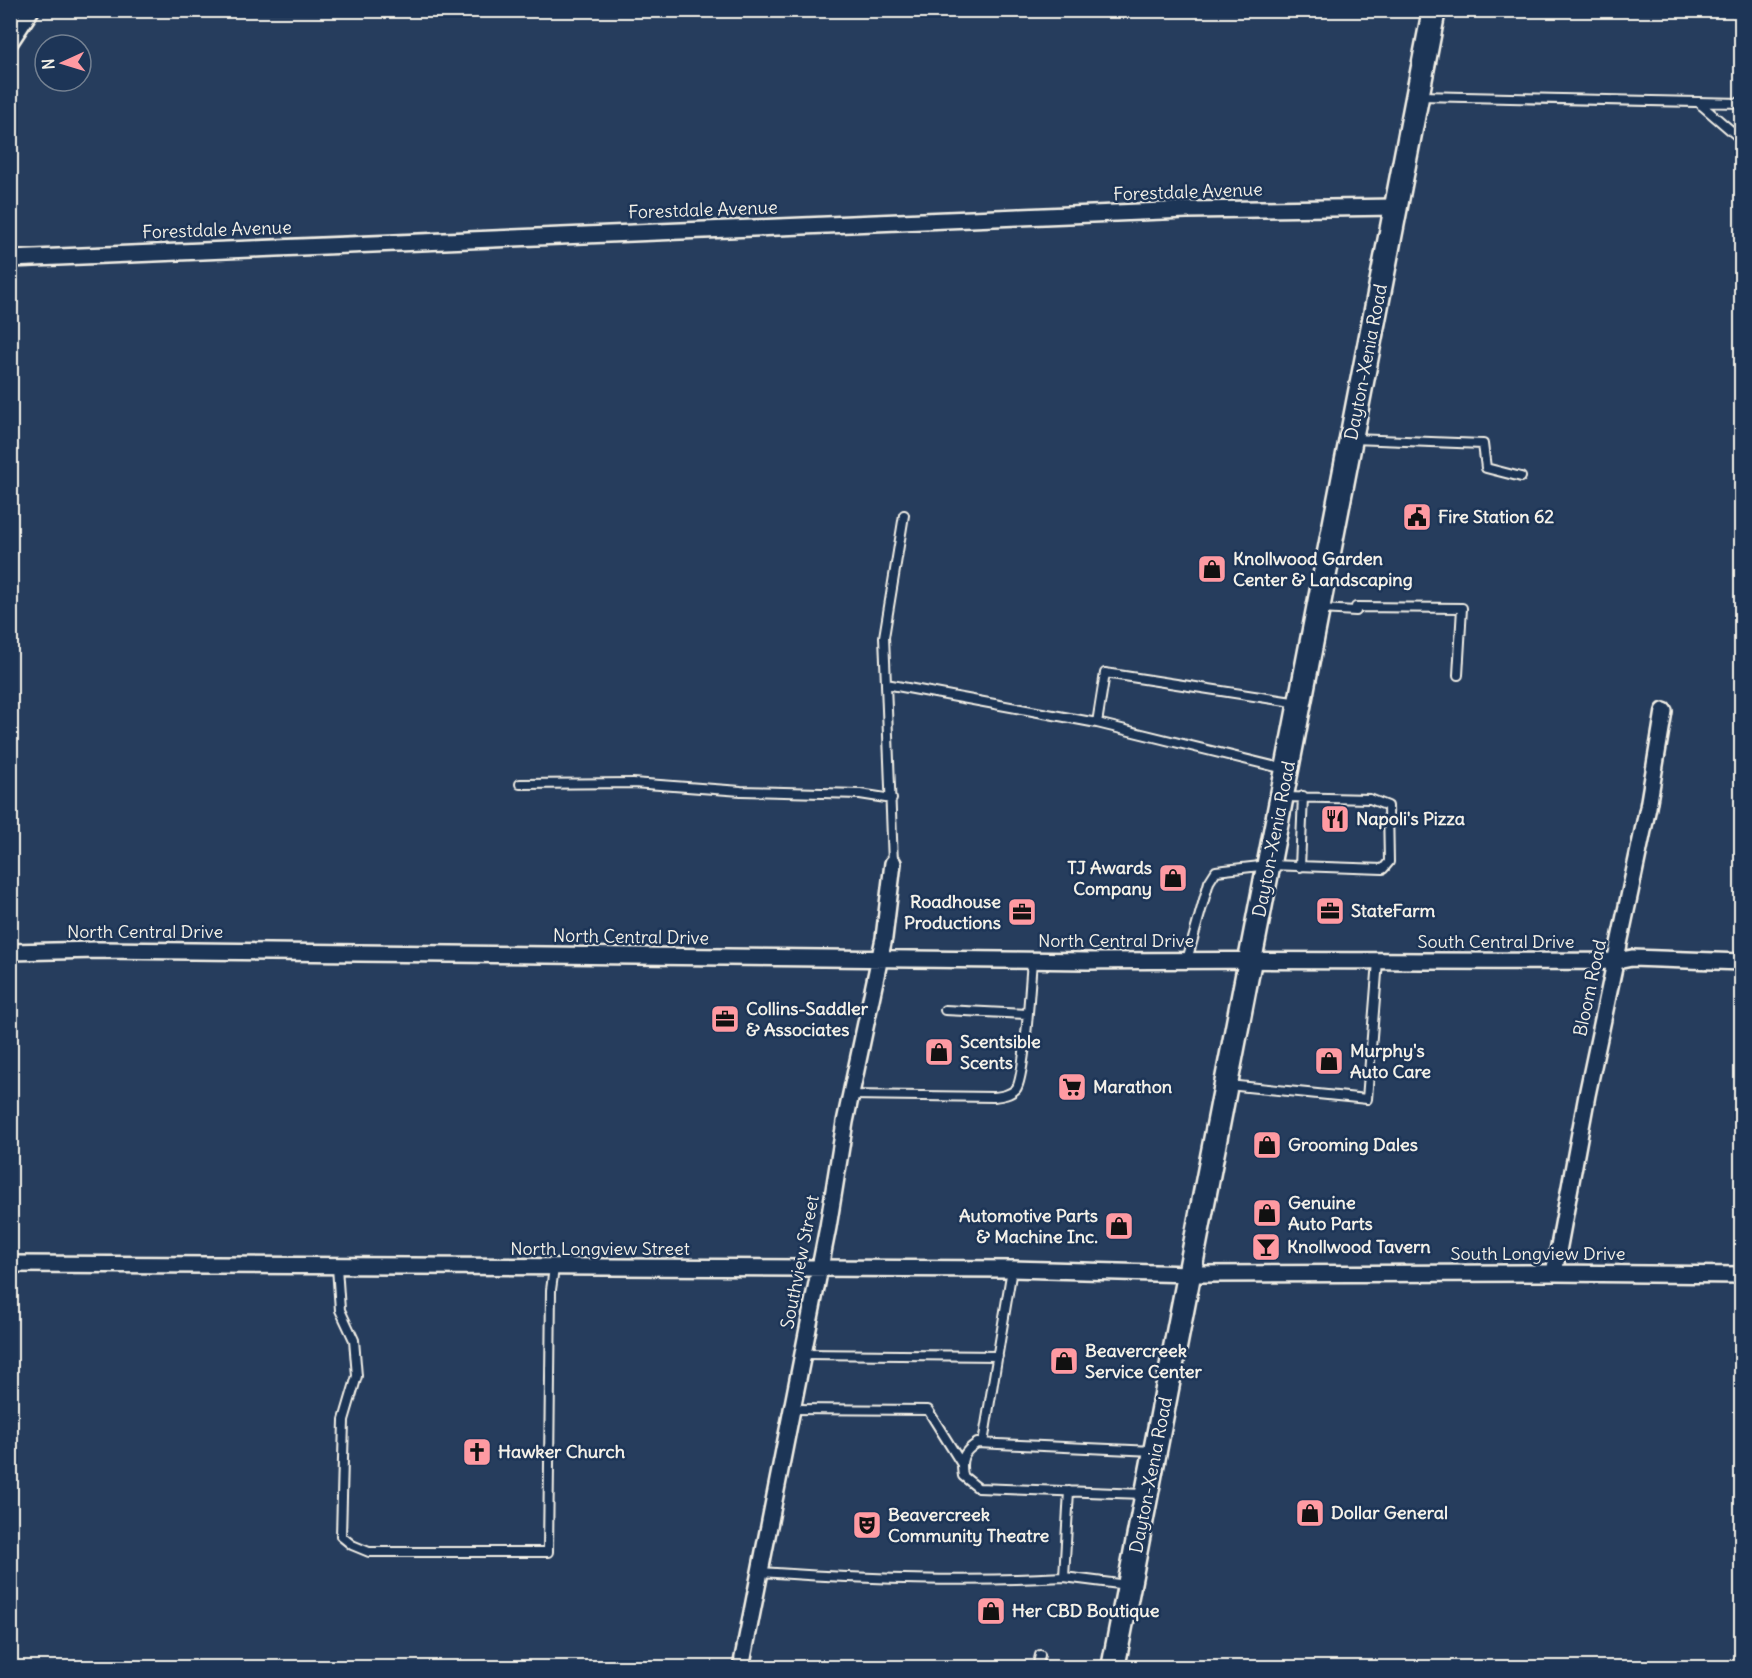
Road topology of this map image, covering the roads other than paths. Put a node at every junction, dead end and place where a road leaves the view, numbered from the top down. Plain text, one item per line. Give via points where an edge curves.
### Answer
1 (31, 10) edge
2 (1434, 10) edge
3 (10, 42) edge
4 (1418, 96) junction
5 (1698, 103) junction
6 (1742, 103) edge
7 (1742, 140) edge
8 (1396, 207) junction
9 (10, 259) edge
10 (1351, 439) junction
11 (1521, 477) dead end
12 (904, 515) dead end
13 (1318, 609) junction
14 (1458, 675) dead end
15 (886, 684) junction
16 (1300, 704) junction
17 (1664, 711) dead end
18 (1097, 723) junction
19 (1287, 770) junction
20 (520, 784) dead end
21 (1292, 796) junction
22 (892, 799) junction
23 (893, 862) joint
24 (1269, 865) junction
25 (1300, 867) junction
26 (10, 952) edge
27 (879, 959) junction
28 (1251, 959) junction
29 (1187, 960) junction
30 (1032, 961) junction
31 (1378, 961) junction
32 (1617, 961) junction
33 (1742, 962) edge
34 (945, 1010) dead end
35 (1027, 1014) junction
36 (1226, 1085) junction
37 (850, 1095) junction
38 (10, 1264) edge
39 (337, 1267) junction
40 (554, 1268) junction
41 (1012, 1269) junction
42 (819, 1270) junction
43 (1554, 1273) junction
44 (1190, 1275) junction
45 (1742, 1275) edge
46 (802, 1354) junction
47 (998, 1356) junction
48 (790, 1409) junction
49 (983, 1443) junction
50 (1155, 1451) junction
51 (961, 1463) junction
52 (1069, 1491) junction
53 (1147, 1494) junction
54 (759, 1572) junction
55 (1064, 1577) junction
56 (1130, 1586) junction
57 (1040, 1655) dead end
58 (741, 1668) edge
59 (1037, 1668) edge
60 (1113, 1668) edge

1 - 3 street
2 - 4 main road, Dayton-Xenia Road
4 - 5 lane
4 - 8 main road, Dayton-Xenia Road
5 - 6 lane
5 - 7 lane
8 - 9 street, Forestdale Avenue via 1187,210
8 - 10 main road, Dayton-Xenia Road
10 - 11 lane via 1483,444 1486,468
10 - 13 main road, Dayton-Xenia Road
12 - 15 lane via 884,638
13 - 14 lane via 1462,609
13 - 16 main road, Dayton-Xenia Road
15 - 18 lane
15 - 22 lane
16 - 18 lane via 1105,673
16 - 19 main road, Dayton-Xenia Road
17 - 32 street, Bloom Road
18 - 19 lane
19 - 21 main road, Dayton-Xenia Road
20 - 22 lane via 633,783 860,794
21 - 24 main road, Dayton-Xenia Road
21 - 25 lane
21 - 25 lane via 1370,799 1388,806 1389,862 1383,868
22 - 23 lane
23 - 27 street, Southview Street
24 - 25 lane
24 - 28 main road, Dayton-Xenia Road
24 - 29 lane via 1216,871 1209,882
26 - 27 street, North Central Drive
27 - 30 street, North Central Drive
27 - 37 street, Southview Street
28 - 29 street, North Central Drive
28 - 31 street, South Central Drive
28 - 36 main road, Dayton-Xenia Road
29 - 30 street, North Central Drive
30 - 35 lane
31 - 32 street, South Central Drive
31 - 36 lane via 1366,1099
32 - 33 street, South Central Drive via 1632,958
32 - 43 street, Bloom Road
34 - 35 lane
35 - 37 lane via 1022,1070 1017,1088 1009,1094 912,1098
36 - 44 main road, Dayton-Xenia Road
37 - 42 street, Southview Street
38 - 39 street, North Longview Street
39 - 40 street, North Longview Street
39 - 40 lane via 340,1310 354,1340 357,1376 344,1420 341,1536 369,1552 548,1552
40 - 42 street, North Longview Street
41 - 42 street, North Longview Street
41 - 44 street, North Longview Street
41 - 47 lane
42 - 46 street, Southview Street
43 - 44 street, South Longview Drive
43 - 45 street, South Longview Drive
44 - 50 main road, Dayton-Xenia Road
46 - 47 lane
46 - 48 street, Southview Street
47 - 49 lane
48 - 51 lane via 928,1410
48 - 54 street, Southview Street
49 - 50 lane
49 - 51 lane via 965,1451
50 - 53 main road, Dayton-Xenia Road
51 - 52 lane via 963,1476 978,1488
52 - 53 lane
52 - 55 lane
53 - 56 main road, Dayton-Xenia Road
54 - 55 lane via 846,1578
54 - 58 street, Southview Street
55 - 56 lane
56 - 60 main road, Dayton-Xenia Road
57 - 59 lane

